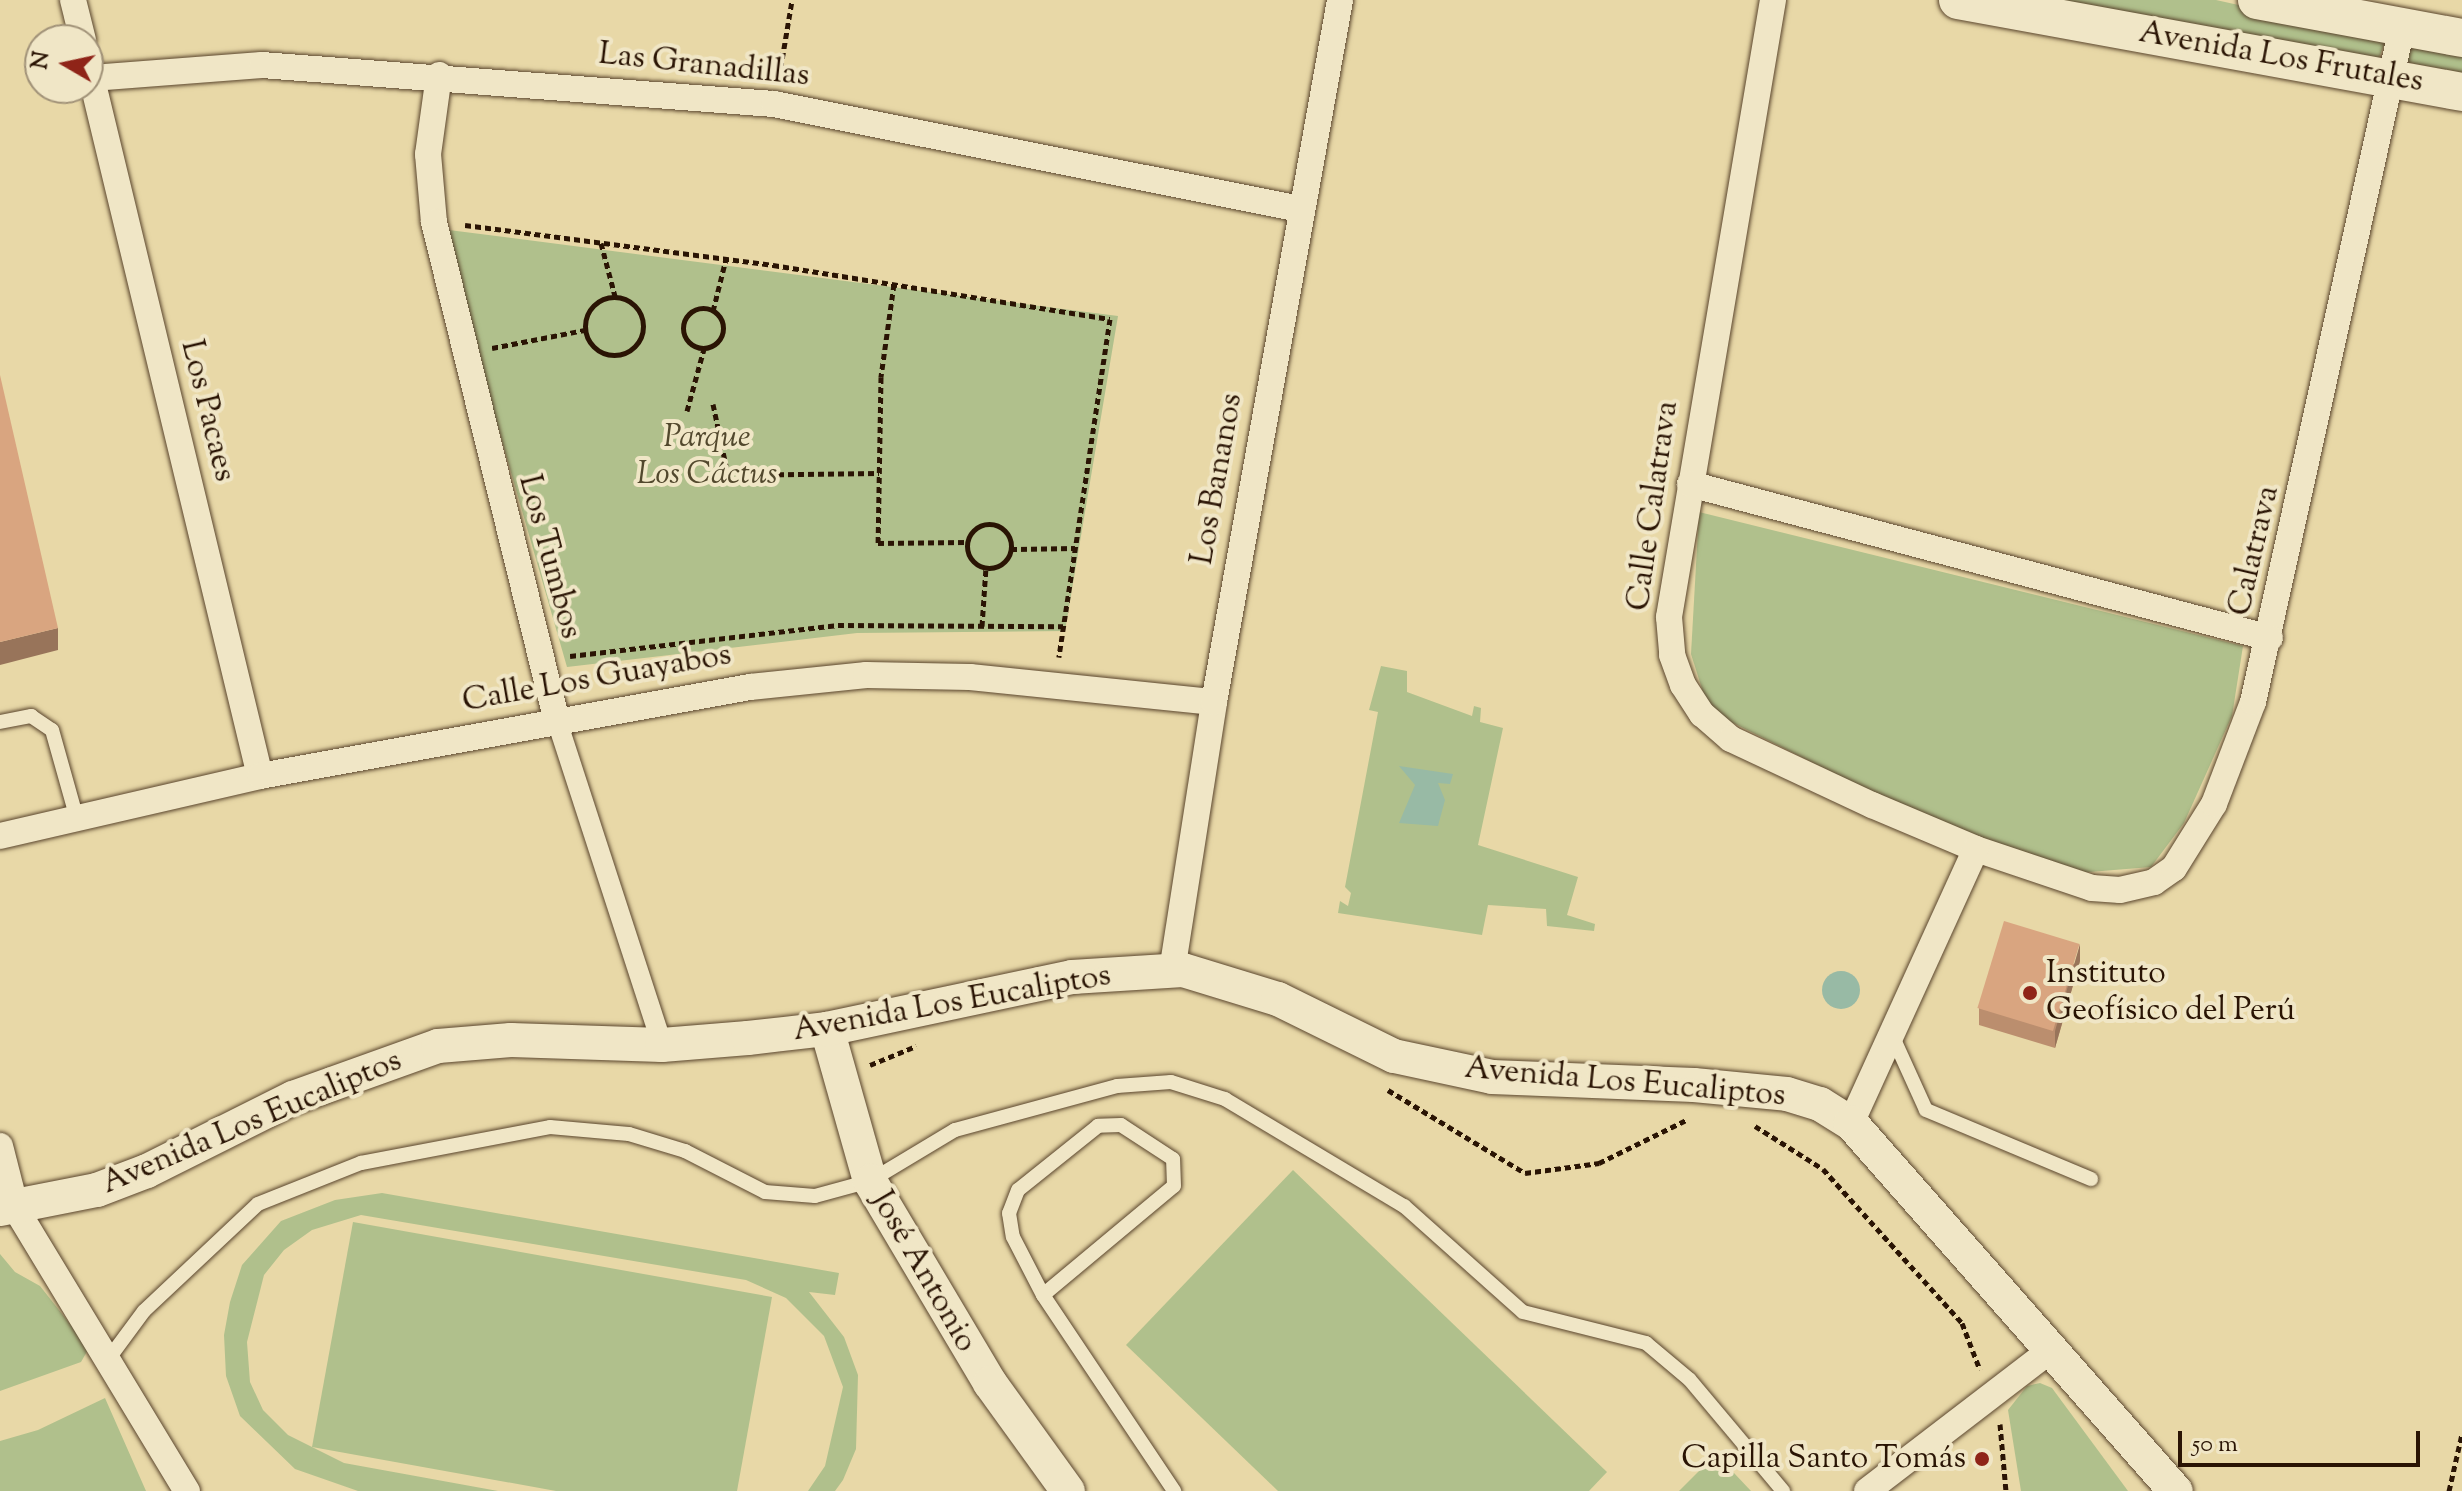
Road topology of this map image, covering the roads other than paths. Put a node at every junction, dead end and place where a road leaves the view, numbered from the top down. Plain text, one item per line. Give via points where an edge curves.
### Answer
1 (73, 0) edge
2 (1340, 0) edge
3 (1773, 0) edge
4 (1958, 0) edge
5 (2257, 0) edge
6 (79, 24) edge
7 (2402, 27) junction
8 (2462, 38) edge
9 (104, 70) edge
10 (439, 75) junction
11 (2389, 77) junction
12 (2462, 92) edge
13 (98, 104) edge
14 (1300, 209) junction
15 (1690, 484) junction
16 (2270, 638) junction
17 (1214, 702) junction
18 (556, 718) junction
19 (0, 722) edge
20 (260, 776) junction
21 (77, 819) junction
22 (0, 836) edge
23 (1976, 849) junction
24 (1172, 971) junction
25 (827, 1029) junction
26 (1892, 1035) junction
27 (662, 1045) junction
28 (1851, 1123) junction
29 (0, 1146) edge
30 (2091, 1179) dead end
31 (870, 1181) junction
32 (8, 1209) edge
33 (1043, 1295) junction
34 (2052, 1349) junction
35 (107, 1361) junction
36 (187, 1491) edge
37 (1068, 1491) edge
38 (1174, 1491) edge
39 (1783, 1491) edge
40 (1867, 1491) edge
41 (2176, 1491) edge

1 - 6 street
2 - 14 street, Los Bananos
3 - 15 street, Calle Calatrava
4 - 11 main road, Avenida Los Frutales
5 - 7 main road, Avenida Los Frutales
7 - 8 main road, Avenida Los Frutales
7 - 11 street, Calatrava
9 - 10 street, Las Granadillas via 262,65
10 - 14 street, Las Granadillas via 774,104
10 - 18 street, Los Tumbos via 428,154 434,222
11 - 12 main road, Avenida Los Frutales
11 - 16 street, Calatrava
13 - 20 street, Los Pacaes
14 - 17 street, Los Bananos
15 - 16 street
15 - 23 street, Calle Calatrava via 1669,617 1672,655 1702,714 1731,739
16 - 23 street, Calatrava via 2245,726 2214,804 2164,875 2120,890 2092,888
17 - 18 street, Calle Los Guayabos via 1055,685 866,675 750,687
17 - 24 street, Los Bananos
18 - 20 street, Calle Los Guayabos
18 - 27 street, Los Tumbos
19 - 21 lane via 31,716 52,730
20 - 21 street, Calle Los Guayabos
21 - 22 street, Calle Los Guayabos
23 - 26 street
24 - 25 street, Avenida Los Eucaliptos via 1011,987
24 - 28 street, Avenida Los Eucaliptos via 1278,999 1394,1056 1492,1077 1787,1094 1820,1104
25 - 27 street, Avenida Los Eucaliptos
25 - 31 street, José Antonio
26 - 28 street
26 - 30 lane via 1926,1110
27 - 32 street, Avenida Los Eucaliptos via 511,1040 438,1046 293,1098 147,1171 97,1190
28 - 34 street, Avenida Los Eucaliptos
29 - 32 street
31 - 35 lane via 815,1196 765,1192 685,1151 629,1134 550,1127 361,1163 258,1204 144,1311
31 - 37 street, José Antonio via 943,1309
31 - 39 lane via 955,1130 1117,1086 1171,1082 1225,1099 1404,1206 1523,1312 1646,1343 1690,1380
32 - 35 street
33 - 33 lane via 1174,1186 1173,1159 1121,1125 1109,1123 1018,1190 1009,1213 1013,1237
33 - 38 lane
34 - 40 street
34 - 41 street, Avenida Los Eucaliptos
35 - 36 street

